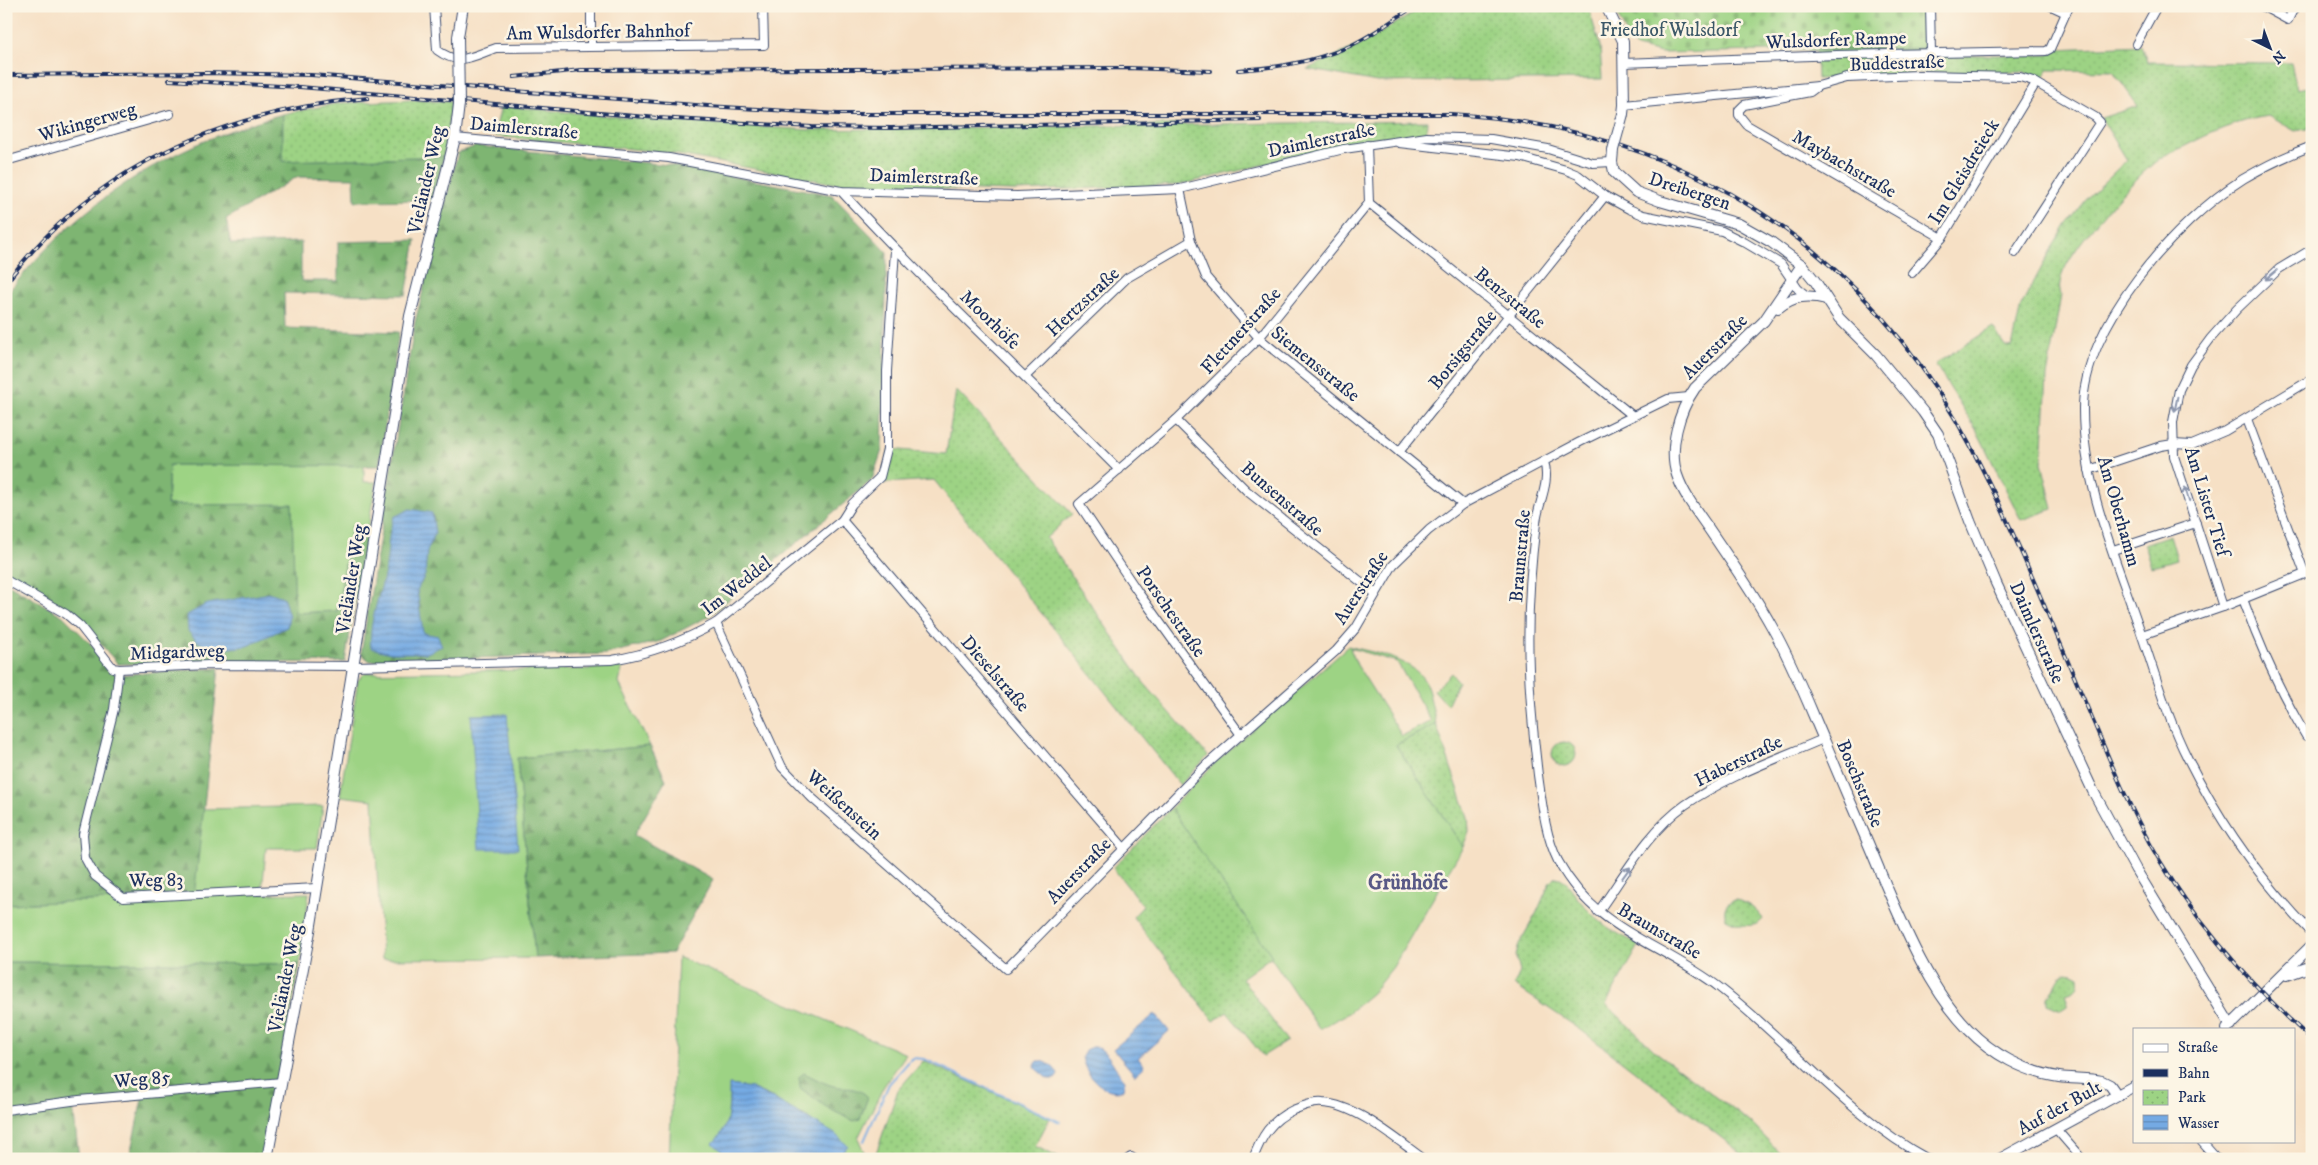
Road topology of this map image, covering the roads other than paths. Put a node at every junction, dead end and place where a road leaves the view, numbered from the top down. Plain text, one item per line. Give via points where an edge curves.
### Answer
1 (434, 6) edge
2 (463, 6) edge
3 (591, 6) edge
4 (762, 6) edge
5 (1606, 6) edge
6 (1930, 6) edge
7 (2050, 6) edge
8 (2157, 6) edge
9 (2262, 6) edge
10 (2295, 6) edge
11 (2068, 10) edge
12 (2136, 44) dead end
13 (591, 46) junction
14 (1931, 52) junction
15 (1623, 63) junction
16 (2036, 83) junction
17 (1818, 86) junction
18 (1624, 109) junction
19 (1739, 110) joint
20 (170, 114) dead end
21 (455, 138) junction
22 (1392, 142) junction
23 (1367, 145) junction
24 (2311, 147) edge
25 (9, 159) edge
26 (1612, 162) junction
27 (6, 165) edge
28 (1180, 189) junction
29 (841, 191) junction
30 (1605, 196) junction
31 (1369, 203) junction
32 (1942, 238) junction
33 (1191, 241) junction
34 (2312, 248) edge
35 (896, 250) junction
36 (2015, 253) dead end
37 (1802, 265) junction
38 (1912, 273) dead end
39 (1793, 280) junction
40 (1807, 296) junction
41 (1826, 299) junction
42 (1509, 316) junction
43 (1764, 321) junction
44 (1259, 338) junction
45 (1026, 376) junction
46 (2312, 379) edge
47 (1689, 397) junction
48 (1633, 416) junction
49 (2247, 419) junction
50 (1176, 420) junction
51 (2174, 444) junction
52 (1399, 452) junction
53 (1544, 462) junction
54 (1119, 470) junction
55 (2089, 470) junction
56 (1079, 504) joint
57 (1463, 504) junction
58 (842, 520) junction
59 (2196, 523) junction
60 (2113, 550) junction
61 (2308, 572) edge
62 (6, 580) edge
63 (1375, 593) junction
64 (2243, 599) junction
65 (2224, 607) junction
66 (716, 623) junction
67 (2142, 635) junction
68 (353, 666) junction
69 (119, 669) junction
70 (1241, 735) junction
71 (2306, 736) dead end
72 (1823, 739) junction
73 (1124, 848) junction
74 (318, 888) junction
75 (1598, 912) junction
76 (2312, 933) edge
77 (2312, 945) edge
78 (2312, 966) edge
79 (1006, 969) joint
80 (2279, 978) junction
81 (2229, 1028) edge
82 (282, 1082) junction
83 (2133, 1087) edge
84 (2117, 1095) junction
85 (6, 1110) edge
86 (2056, 1129) junction
87 (2202, 1142) edge
88 (267, 1159) edge
89 (1253, 1159) edge
90 (1424, 1159) edge
91 (1928, 1159) edge
92 (2000, 1159) edge
93 (2082, 1159) edge
94 (2217, 1159) edge

1 - 13 street, Am Wulsdorfer Bahnhof via 437,50 447,58 462,60 496,48
2 - 21 street, Vieländer Weg, bridge via 458,37 459,104
3 - 13 street
4 - 13 street, Am Wulsdorfer Bahnhof via 764,45
5 - 15 street via 1623,41
6 - 14 street
7 - 11 street
8 - 12 street
9 - 10 street via 2288,20
11 - 14 street, Wulsdorfer Rampe via 2050,49 2040,52
14 - 15 street, Wulsdorfer Rampe
15 - 18 street
16 - 17 street, Buddestraße via 2020,77 1919,75 1847,78
16 - 32 street, Im Gleisdreieck
16 - 36 street, Buddestraße via 2100,122
17 - 18 street, Buddestraße
17 - 19 street, Buddestraße via 1810,92 1750,103
18 - 26 street, bridge
19 - 32 street, Maybachstraße via 1740,119 1747,125
20 - 25 street, Wikingerweg
21 - 29 street, Daimlerstraße via 669,158
21 - 68 street, Vieländer Weg via 410,316
22 - 23 street, Daimlerstraße
22 - 26 street, Daimlerstraße via 1427,137 1491,139 1548,149 1593,163
22 - 30 street, Daimlerstraße via 1520,156 1566,170
23 - 28 street, Daimlerstraße via 1313,155
23 - 31 street
24 - 55 street, Am Oberhamm via 2272,163 2216,199 2159,254 2118,306 2103,332 2086,384 2083,408
25 - 27 street, Wikingerweg
26 - 37 street, Dreibergen via 1618,177 1636,192 1739,224
28 - 29 street, Daimlerstraße via 1017,196
28 - 33 street, Siemensstraße
29 - 35 street, Moorhöfe
30 - 39 street, Daimlerstraße via 1644,215 1722,231 1781,264
30 - 42 street, Borsigstraße
31 - 42 street, Benzstraße
31 - 44 street, Flettnerstraße
32 - 38 street, Im Gleisdreieck
33 - 44 street, Siemensstraße via 1206,277
33 - 45 street, Hertzstraße via 1128,278
34 -> 51 street, Am Lister Tief via 2261,284 2211,338 2192,364 2179,390 2173,422
35 - 45 street, Moorhöfe
35 - 58 street, Im Weddel via 887,370 886,449 880,477 852,504
37 - 39 street, Auerstraße
37 - 41 street, Daimlerstraße
39 - 40 street, Daimlerstraße
39 - 43 street, Auerstraße
40 - 41 street
40 - 43 street via 1784,303
41 - 81 street, Daimlerstraße via 1839,318 1902,386 1938,434 1996,583 2093,792
42 - 48 street, Benzstraße
42 - 52 street, Borsigstraße
43 - 47 street, Auerstraße
44 - 50 street, Flettnerstraße
44 - 52 street, Siemensstraße
45 - 54 street, Moorhöfe
46 - 49 street
47 - 48 street, Auerstraße via 1668,398
47 - 72 street, Boschstraße via 1676,437 1677,474 1687,496 1772,626
48 - 53 street, Auerstraße
49 - 51 street via 2192,445
49 - 61 street
50 - 54 street, Flettnerstraße
50 - 63 street, Bunsenstraße via 1247,491
51 - 55 street
59 -> 51 street, Am Lister Tief via 2174,456
52 - 57 street, Siemensstraße
53 - 57 street, Auerstraße
53 - 75 street, Braunstraße via 1547,476 1536,519 1530,589 1529,668 1535,750 1542,802 1553,848 1577,889
54 - 56 street, Flettnerstraße
55 - 60 street, Am Oberhamm
56 - 70 street, Porschestraße
57 - 63 street, Auerstraße via 1399,557
58 - 66 street, Im Weddel
58 - 73 street, Dieselstraße
59 - 60 street
59 - 65 street, Am Lister Tief
60 - 67 street, Am Oberhamm
61 - 64 street
62 - 69 street, Midgardweg via 66,614 80,626 113,668
63 - 70 street, Auerstraße via 1346,641
64 - 65 street
64 - 71 street via 2261,648
65 - 67 street
66 - 68 street, Im Weddel via 637,656 612,660
66 - 79 street, Weißenstein via 782,767 812,798
67 - 76 street, Am Oberhamm via 2159,689 2187,757 2222,822 2283,904
68 - 69 street, Midgardweg
68 - 74 street, Vieländer Weg
69 - 74 street, Weg 83 via 114,709 83,834 85,858 95,876 123,898
70 - 73 street, Auerstraße via 1204,766
75 -> 72 street, Haberstraße via 1654,835 1685,805 1725,781
72 - 84 street, Boschstraße via 1905,932 1967,1029 2001,1056 2017,1064 2050,1076 2102,1081 2110,1085
73 - 79 street, Auerstraße
74 - 82 street, Vieländer Weg
75 - 91 street, Braunstraße via 1637,938 1685,962 1721,989 1866,1118 1908,1149
77 - 80 street
78 - 80 street
80 - 81 street
82 - 85 street, Weg 85 via 78,1100
82 - 88 street, Vieländer Weg
83 - 84 street, Auf der Bult
84 - 86 street, Auf der Bult
86 - 92 street, Auf der Bult
86 - 93 street
87 - 94 street
89 - 90 street via 1262,1137 1273,1123 1304,1106 1322,1103 1352,1112

